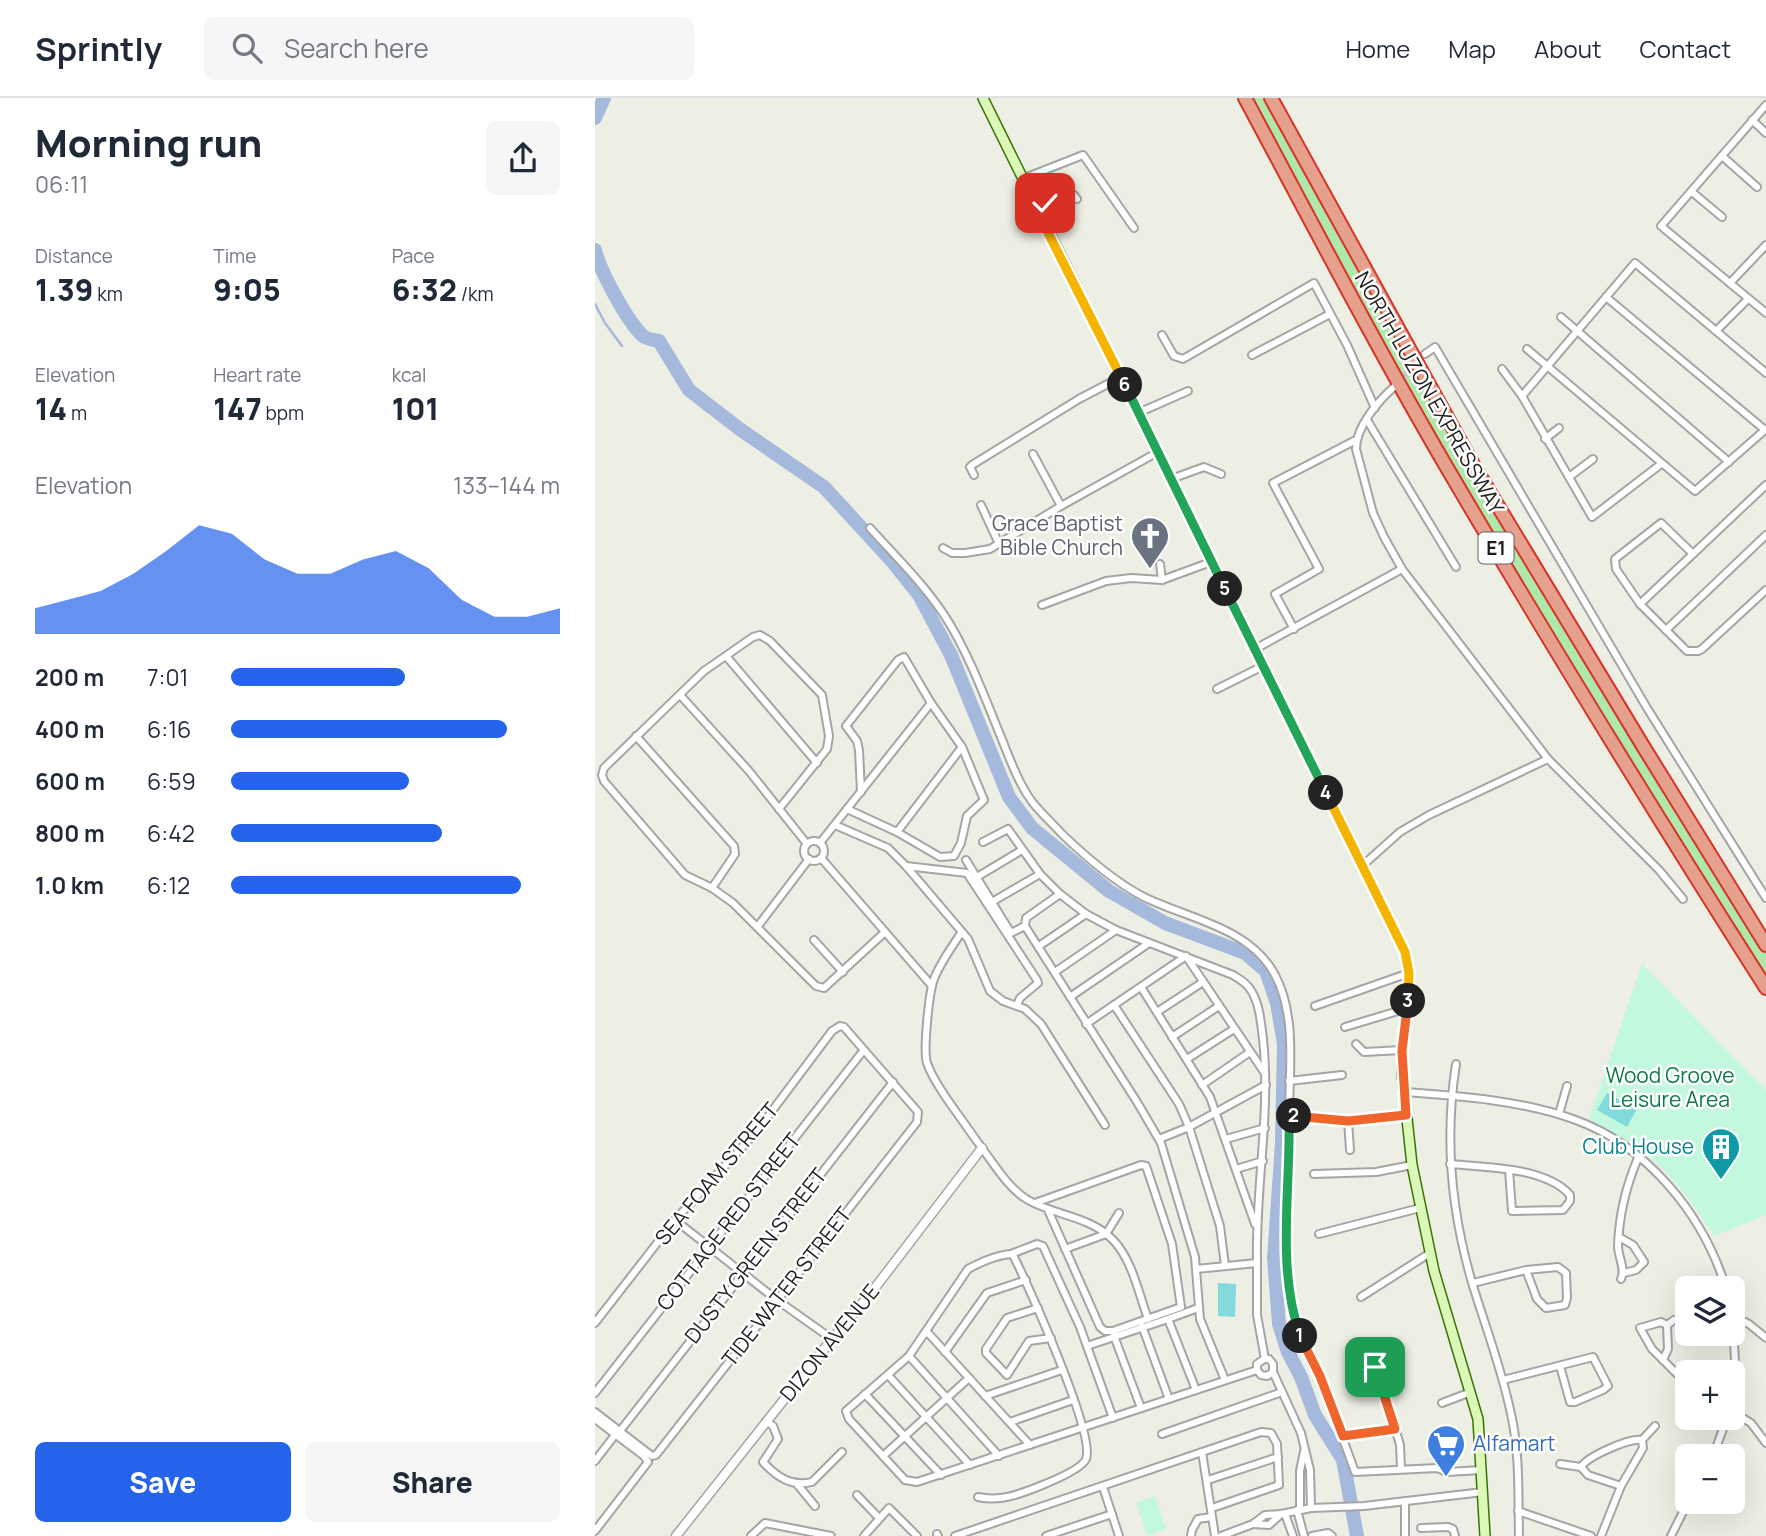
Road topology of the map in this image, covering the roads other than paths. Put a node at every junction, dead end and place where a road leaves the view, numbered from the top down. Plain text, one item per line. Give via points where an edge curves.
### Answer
1 (983, 98) edge
2 (1245, 98) edge
3 (1271, 98) edge
4 (1766, 105) edge
5 (1752, 120) junction
6 (1766, 133) edge
7 (1722, 156) junction
8 (1022, 179) junction
9 (1757, 187) dead end
10 (1692, 192) junction
11 (1077, 199) dead end
12 (1035, 207) junction
13 (1722, 217) dead end
14 (1133, 228) dead end
15 (1766, 245) edge
16 (1730, 284) junction
17 (1606, 297) junction
18 (1748, 299) junction
19 (1766, 313) edge
20 (1330, 314) junction
21 (1561, 317) dead end
22 (1576, 330) junction
23 (1716, 331) junction
24 (1162, 335) dead end
25 (1527, 349) dead end
26 (1425, 354) dead end
27 (1252, 355) dead end
28 (1548, 366) junction
29 (1502, 369) dead end
30 (1766, 373) edge
31 (1121, 377) junction
32 (1394, 387) tunnel mouth
33 (1188, 391) dead end
34 (1522, 396) junction
35 (1375, 408) junction
36 (1138, 413) junction
37 (1367, 420) junction
38 (1559, 428) dead end
39 (1765, 430) edge
40 (1545, 439) junction
41 (1356, 440) junction
42 (1158, 452) junction
43 (1033, 454) dead end
44 (1593, 458) dead end
45 (1729, 463) junction
46 (1661, 464) junction
47 (1221, 474) dead end
48 (975, 475) dead end
49 (1569, 477) junction
50 (1171, 479) junction
51 (1766, 485) edge
52 (981, 505) dead end
53 (1061, 506) junction
54 (870, 528) dead end
55 (1766, 535) edge
56 (999, 544) junction
57 (943, 548) dead end
58 (1692, 553) junction
59 (1211, 562) junction
60 (1160, 564) dead end
61 (1456, 567) dead end
62 (1402, 569) junction
63 (1162, 580) junction
64 (1766, 590) edge
65 (1640, 604) junction
66 (1042, 605) dead end
67 (1294, 629) junction
68 (1666, 630) junction
69 (1255, 649) junction
70 (726, 656) junction
71 (1263, 666) junction
72 (1217, 689) dead end
73 (681, 696) junction
74 (930, 703) junction
75 (636, 736) junction
76 (962, 747) junction
77 (1548, 758) junction
78 (817, 762) junction
79 (861, 792) junction
80 (779, 809) junction
81 (847, 809) junction
82 (835, 825) junction
83 (897, 832) junction
84 (983, 842) dead end
85 (820, 843) junction
86 (807, 844) junction
87 (1022, 850) junction
88 (821, 858) junction
89 (809, 859) junction
90 (966, 860) dead end
91 (906, 866) junction
92 (1362, 866) junction
93 (1040, 874) junction
94 (977, 877) junction
95 (712, 888) junction
96 (1061, 894) junction
97 (1766, 898) edge
98 (1683, 899) dead end
99 (992, 902) junction
100 (1086, 914) junction
101 (758, 926) junction
102 (1025, 926) junction
103 (1116, 930) junction
104 (885, 932) junction
105 (961, 933) junction
106 (814, 940) dead end
107 (1149, 943) junction
108 (1039, 946) junction
109 (1766, 946) edge
110 (1186, 956) junction
111 (843, 972) junction
112 (1055, 972) junction
113 (1409, 973) junction
114 (1203, 982) junction
115 (932, 986) junction
116 (1141, 986) junction
117 (1766, 988) edge
118 (1070, 997) junction
119 (1017, 1005) junction
120 (1114, 1005) junction
121 (1219, 1006) junction
122 (1315, 1006) dead end
123 (1408, 1008) junction
124 (1157, 1012) junction
125 (1086, 1024) junction
126 (1345, 1027) dead end
127 (1234, 1029) junction
128 (1172, 1037) junction
129 (1356, 1044) dead end
130 (863, 1051) junction
131 (1402, 1051) junction
132 (1250, 1052) junction
133 (1187, 1059) junction
134 (1455, 1064) dead end
135 (1265, 1073) junction
136 (1342, 1075) dead end
137 (1289, 1081) junction
138 (893, 1082) junction
139 (1202, 1085) junction
140 (1266, 1085) junction
141 (1567, 1086) dead end
142 (1404, 1092) junction
143 (1451, 1097) junction
144 (1216, 1112) junction
145 (1559, 1114) junction
146 (1406, 1115) junction
147 (1289, 1116) junction
148 (1348, 1121) junction
149 (1105, 1125) dead end
150 (1189, 1127) junction
151 (1265, 1128) junction
152 (1159, 1139) junction
153 (1226, 1139) junction
154 (982, 1148) junction
155 (1350, 1150) dead end
156 (1638, 1158) junction
157 (1263, 1161) junction
158 (1412, 1164) junction
159 (1450, 1164) junction
160 (1236, 1169) junction
161 (1509, 1170) junction
162 (1314, 1174) dead end
163 (1035, 1203) junction
164 (1420, 1209) junction
165 (1048, 1210) junction
166 (1119, 1213) dead end
167 (675, 1220) junction
168 (1256, 1226) junction
169 (1106, 1234) junction
170 (1319, 1234) dead end
171 (1619, 1237) junction
172 (709, 1248) junction
173 (1065, 1249) junction
174 (1430, 1252) junction
175 (1011, 1254) junction
176 (1257, 1263) junction
177 (1226, 1266) junction
178 (1196, 1269) junction
179 (1526, 1270) junction
180 (743, 1273) junction
181 (1722, 1276) edge
182 (1026, 1280) junction
183 (1473, 1283) junction
184 (1361, 1297) dead end
185 (777, 1300) junction
186 (1038, 1308) junction
187 (1198, 1308) junction
188 (1148, 1319) junction
189 (1168, 1319) junction
190 (1674, 1320) dead end
191 (1745, 1322) edge
192 (595, 1323) edge
193 (1667, 1325) junction
194 (1142, 1326) junction
195 (925, 1333) junction
196 (1114, 1336) junction
197 (1051, 1338) junction
198 (1766, 1338) edge
199 (832, 1339) junction
200 (1087, 1346) junction
201 (945, 1352) junction
202 (909, 1356) junction
203 (1265, 1359) junction
204 (1663, 1360) junction
205 (1560, 1366) junction
206 (1375, 1367) dead end
207 (1062, 1370) junction
208 (1257, 1370) junction
209 (1273, 1372) junction
210 (1675, 1372) edge
211 (1008, 1374) junction
212 (888, 1375) junction
213 (968, 1378) junction
214 (1225, 1380) junction
215 (1503, 1380) junction
216 (1013, 1386) junction
217 (1196, 1390) junction
218 (1282, 1392) junction
219 (1471, 1392) junction
220 (595, 1393) edge
221 (866, 1394) junction
222 (985, 1396) junction
223 (947, 1398) junction
224 (1169, 1399) junction
225 (1073, 1400) junction
226 (1443, 1403) dead end
227 (1141, 1408) junction
228 (595, 1412) edge
229 (925, 1418) junction
230 (1112, 1418) junction
231 (595, 1419) edge
232 (1745, 1419) edge
233 (766, 1421) junction
234 (1010, 1422) junction
235 (1655, 1426) dead end
236 (1084, 1429) junction
237 (1395, 1429) junction
238 (618, 1433) junction
239 (1163, 1434) dead end
240 (905, 1436) junction
241 (1343, 1436) junction
242 (1642, 1440) junction
243 (1766, 1443) edge
244 (1030, 1445) junction
245 (1304, 1449) junction
246 (842, 1452) dead end
247 (1202, 1452) junction
248 (999, 1455) junction
249 (883, 1456) junction
250 (1278, 1457) junction
251 (650, 1459) junction
252 (595, 1461) edge
253 (1560, 1464) dead end
254 (970, 1465) junction
255 (1580, 1467) junction
256 (1401, 1469) junction
257 (1482, 1470) junction
258 (941, 1475) junction
259 (1207, 1480) junction
260 (797, 1484) junction
261 (1621, 1486) junction
262 (1103, 1487) junction
263 (1483, 1492) junction
264 (857, 1495) dead end
265 (978, 1497) dead end
266 (1405, 1500) junction
267 (815, 1506) dead end
268 (1212, 1508) junction
269 (1311, 1508) junction
270 (1299, 1510) junction
271 (1518, 1511) junction
272 (1112, 1514) junction
273 (1283, 1514) junction
274 (1682, 1514) edge
275 (1212, 1517) junction
276 (879, 1518) junction
277 (1421, 1528) dead end
278 (595, 1531) edge
279 (811, 1534) edge
280 (676, 1536) edge
281 (751, 1536) edge
282 (831, 1536) edge
283 (865, 1536) edge
284 (917, 1536) edge
285 (955, 1536) edge
286 (1046, 1536) edge
287 (1119, 1536) edge
288 (1191, 1536) edge
289 (1215, 1536) edge
290 (1221, 1536) edge
291 (1293, 1536) edge
292 (1304, 1536) edge
293 (1312, 1536) edge
294 (1332, 1536) edge
295 (1405, 1536) edge
296 (1455, 1536) edge
297 (1485, 1536) edge
298 (1519, 1536) edge
299 (1591, 1536) edge
300 (1601, 1536) edge
301 (1671, 1536) edge

1 - 8 main road
2 - 117 highway, NORTH LUZON EXPRESSWAY / E1 via 1453,478
3 - 109 highway, NORTH LUZON EXPRESSWAY / E1 via 1475,468
4 - 5 street
5 - 6 street
5 - 7 street
7 - 9 street
7 - 10 street
8 - 12 main road
8 - 14 street via 1083,155
10 - 13 street
10 - 16 street via 1661,226
11 - 12 street via 1068,195
12 - 31 main road
15 - 16 street
16 - 18 street
17 - 22 street
17 - 23 street via 1635,263
17 - 39 street
18 - 19 street
18 - 23 street
20 - 24 street via 1314,283 1183,359 1174,356
20 - 27 street
20 - 35 street
21 - 22 street
22 - 28 street
22 - 45 street
23 - 30 street
25 - 28 street
26 - 97 street via 1435,347 1647,708
28 - 34 street
28 - 46 street
29 - 34 street
31 - 36 main road
31 - 48 street via 972,465
32 - 35 street
33 - 36 street
34 - 40 street
35 - 37 street
36 - 42 main road
37 - 41 street
37 - 61 street
38 - 40 street
39 - 45 street
40 - 49 street
41 - 62 street via 1374,513
41 - 67 street via 1273,483 1319,569 1275,594
42 - 50 main road
42 - 53 street
43 - 53 street
44 - 49 street
45 - 46 street via 1695,491
46 - 49 street via 1592,517
47 - 50 street via 1204,467
50 - 59 main road
51 - 58 street
52 - 56 street
53 - 56 street
54 - 137 street via 948,621 1033,803 1090,860 1124,885 1242,938 1275,974 1288,1017
55 - 68 street
56 - 57 street via 976,553
58 - 65 street
58 - 65 street via 1661,523 1615,559 1616,569
59 - 63 street
59 - 69 main road
60 - 63 street
62 - 67 street
62 - 77 street
63 - 66 street via 1106,581
64 - 68 street via 1698,651 1687,651
65 - 68 street
67 - 69 street
69 - 71 main road
70 - 73 street
70 - 78 street
70 - 78 street via 753,637 765,637 822,695 829,736 827,749
71 - 72 street
71 - 92 main road
73 - 75 street
73 - 80 street
74 - 76 street
74 - 79 street
74 - 79 street via 908,662 899,658 846,726 857,741
75 - 95 street via 734,846 735,854
75 - 95 street via 604,768 604,781 685,876
76 - 83 street
76 - 83 street via 984,799 967,816 954,856 940,857
77 - 92 street via 1400,832
77 - 98 street
78 - 80 street
79 - 81 street
80 - 86 street
81 - 82 street
81 - 83 street
82 - 85 street
82 - 91 street via 888,848
84 - 87 street via 1008,829
85 - 86 street
85 - 88 street
86 - 89 street via 804,854
87 - 93 street
87 - 94 street
88 - 89 street
88 - 104 street
89 - 101 street
90 - 94 street
91 - 105 street
91 - 119 street via 967,873 1037,980
92 - 113 main road via 1401,942
93 - 96 street
93 - 99 street
94 - 99 street
95 - 101 street
96 - 100 street
96 - 102 street via 1026,918
99 - 102 street via 1011,933
100 - 103 street
100 - 108 street
101 - 111 street via 815,986 824,988
102 - 108 street
103 - 107 street
103 - 112 street
104 - 111 street
104 - 115 street
105 - 115 street
105 - 119 street via 991,991 1003,1002
106 - 111 street
107 - 110 street
107 - 118 street
108 - 112 street
110 - 114 street
110 - 116 street
110 - 135 street via 1233,975 1252,992 1261,1021
112 - 118 street
113 - 122 street
113 - 123 main road
114 - 121 street
114 - 124 street
115 - 154 street via 925,1039 927,1063
116 - 120 street
116 - 124 street
118 - 125 street
119 - 149 street via 1041,1024
120 - 125 street
120 - 150 street via 1179,1104
121 - 127 street
121 - 128 street
123 - 126 street
123 - 131 main road
124 - 128 street
125 - 152 street
127 - 132 street
127 - 133 street
128 - 133 street
129 - 131 street via 1364,1052
130 - 138 street
130 - 167 street, SEA FOAM STREET via 848,1030 840,1026 832,1031 757,1131
130 - 172 street, COTTAGE RED STREET
131 - 142 main road
132 - 135 street
132 - 139 street
133 - 139 street
134 - 143 street
135 - 140 street
136 - 137 street
137 - 147 street
138 - 180 street, DUSTY GREEN STREET
138 - 185 street, TIDE WATER STREET via 918,1112 918,1122
139 - 144 street
140 - 144 street
140 - 151 street
141 - 145 street
142 - 143 street
142 - 146 main road
143 - 145 street
143 - 159 street
144 - 150 street
144 - 153 street
145 - 156 street via 1612,1137
146 - 148 street
146 - 158 main road
147 - 148 street
147 - 241 street via 1290,1301 1303,1344
148 - 155 street
150 - 152 street
150 - 177 street via 1220,1226
151 - 153 street
151 - 157 street
152 - 178 street
153 - 160 street
154 - 163 street via 1012,1186
154 - 199 street, DIZON AVENUE
156 - 171 street via 1623,1203
156 - 181 street via 1663,1178 1695,1220
157 - 160 street
157 - 168 street
158 - 162 street via 1376,1172
158 - 164 main road
159 - 161 street
159 - 183 street via 1458,1224
160 - 168 street
161 - 161 street via 1566,1190 1570,1195 1567,1206 1563,1210 1512,1211
163 - 165 street
163 - 188 street via 1146,1166 1172,1244 1181,1305
164 - 170 street
164 - 174 main road
165 - 169 street via 1080,1219
165 - 173 street
166 - 169 street
167 - 172 street
167 - 192 street, SEA FOAM STREET
168 - 176 street
169 - 173 street
169 - 188 street via 1124,1254
171 - 171 street via 1619,1257 1622,1276 1647,1262
172 - 180 street
172 - 220 street, COTTAGE RED STREET
173 - 188 street via 1100,1327 1113,1331
174 - 184 street
174 - 219 main road
175 - 182 street
175 - 195 street via 968,1269
175 - 200 street via 1043,1246
176 - 177 street
176 - 203 street via 1257,1315
177 - 178 street
178 - 187 street
179 - 179 street via 1562,1269 1566,1273 1565,1305 1546,1308 1539,1303
179 - 183 street
180 - 185 street
180 - 238 street, DUSTY GREEN STREET
182 - 186 street
182 - 201 street via 987,1293
183 - 215 street
185 - 199 street
185 - 251 street, TIDE WATER STREET
186 - 197 street
186 - 211 street via 1007,1318 986,1349
187 - 189 street
187 - 214 street
189 - 194 street
189 - 217 street
190 - 193 street
191 - 198 street
193 - 204 street via 1668,1349
193 - 204 street via 1661,1322 1640,1328
194 - 196 street
194 - 224 street
195 - 201 street
195 - 202 street
196 - 200 street
196 - 227 street
197 - 207 street
197 - 211 street via 1026,1344
199 - 233 street, DIZON AVENUE
200 - 230 street
201 - 213 street
202 - 212 street
202 - 223 street
203 - 208 street
203 - 209 street via 1273,1364
204 - 210 street
205 - 205 street via 1593,1357 1608,1386 1570,1402
205 - 215 street
206 - 237 street
207 - 216 street
207 - 225 street
208 - 209 street via 1264,1376
208 - 214 street
209 - 218 street
211 - 216 street
212 - 221 street
212 - 229 street
213 - 222 street
213 - 223 street
214 - 217 street
215 - 271 street via 1512,1417
216 - 222 street
217 - 224 street
218 - 239 street
218 - 245 street
219 - 226 street
219 - 257 main road
221 - 240 street
221 - 249 street via 849,1407 847,1415
222 - 234 street
223 - 229 street
223 - 248 street
224 - 227 street
225 - 234 street
225 - 236 street
227 - 230 street
228 - 238 street
229 - 240 street
229 - 254 street
230 - 236 street
231 - 238 street
232 - 243 street
233 - 260 street via 778,1439 763,1462
233 - 280 street, DIZON AVENUE
234 - 244 street
235 - 242 street
236 - 244 street
236 - 265 street via 1087,1455 1083,1464 1014,1496
237 - 241 street
237 - 256 street
238 - 251 street
238 - 252 street, DUSTY GREEN STREET
240 - 249 street
240 - 258 street
241 - 256 street via 1357,1473
242 - 255 street via 1633,1439
242 - 261 street via 1643,1447
244 - 248 street
245 - 269 street
245 - 270 street
246 - 260 street via 817,1479
247 - 250 street via 1266,1432 1277,1444
247 - 259 street
247 - 262 street
248 - 254 street
249 - 258 street via 911,1482
250 - 259 street
250 - 268 street via 1277,1487
251 - 278 street, TIDE WATER STREET
253 - 255 street
254 - 258 street
255 - 261 street via 1588,1475
256 - 257 street
257 - 263 main road
259 - 268 street
260 - 267 street
261 - 300 street
262 - 272 street
262 - 285 street
263 - 266 street
263 - 297 main road
264 - 276 street
266 - 269 street
266 - 295 street
268 - 275 street
269 - 270 street
270 - 273 street
270 - 292 street
271 - 298 street
271 - 299 street
272 - 286 street
272 - 287 street
273 - 290 street via 1265,1515
273 - 291 street
274 - 301 street
275 - 288 street via 1198,1519
275 - 289 street
276 - 283 street
276 - 284 street via 889,1508
277 - 296 street via 1448,1527
279 - 281 street via 765,1523
279 - 282 street
293 - 294 street

